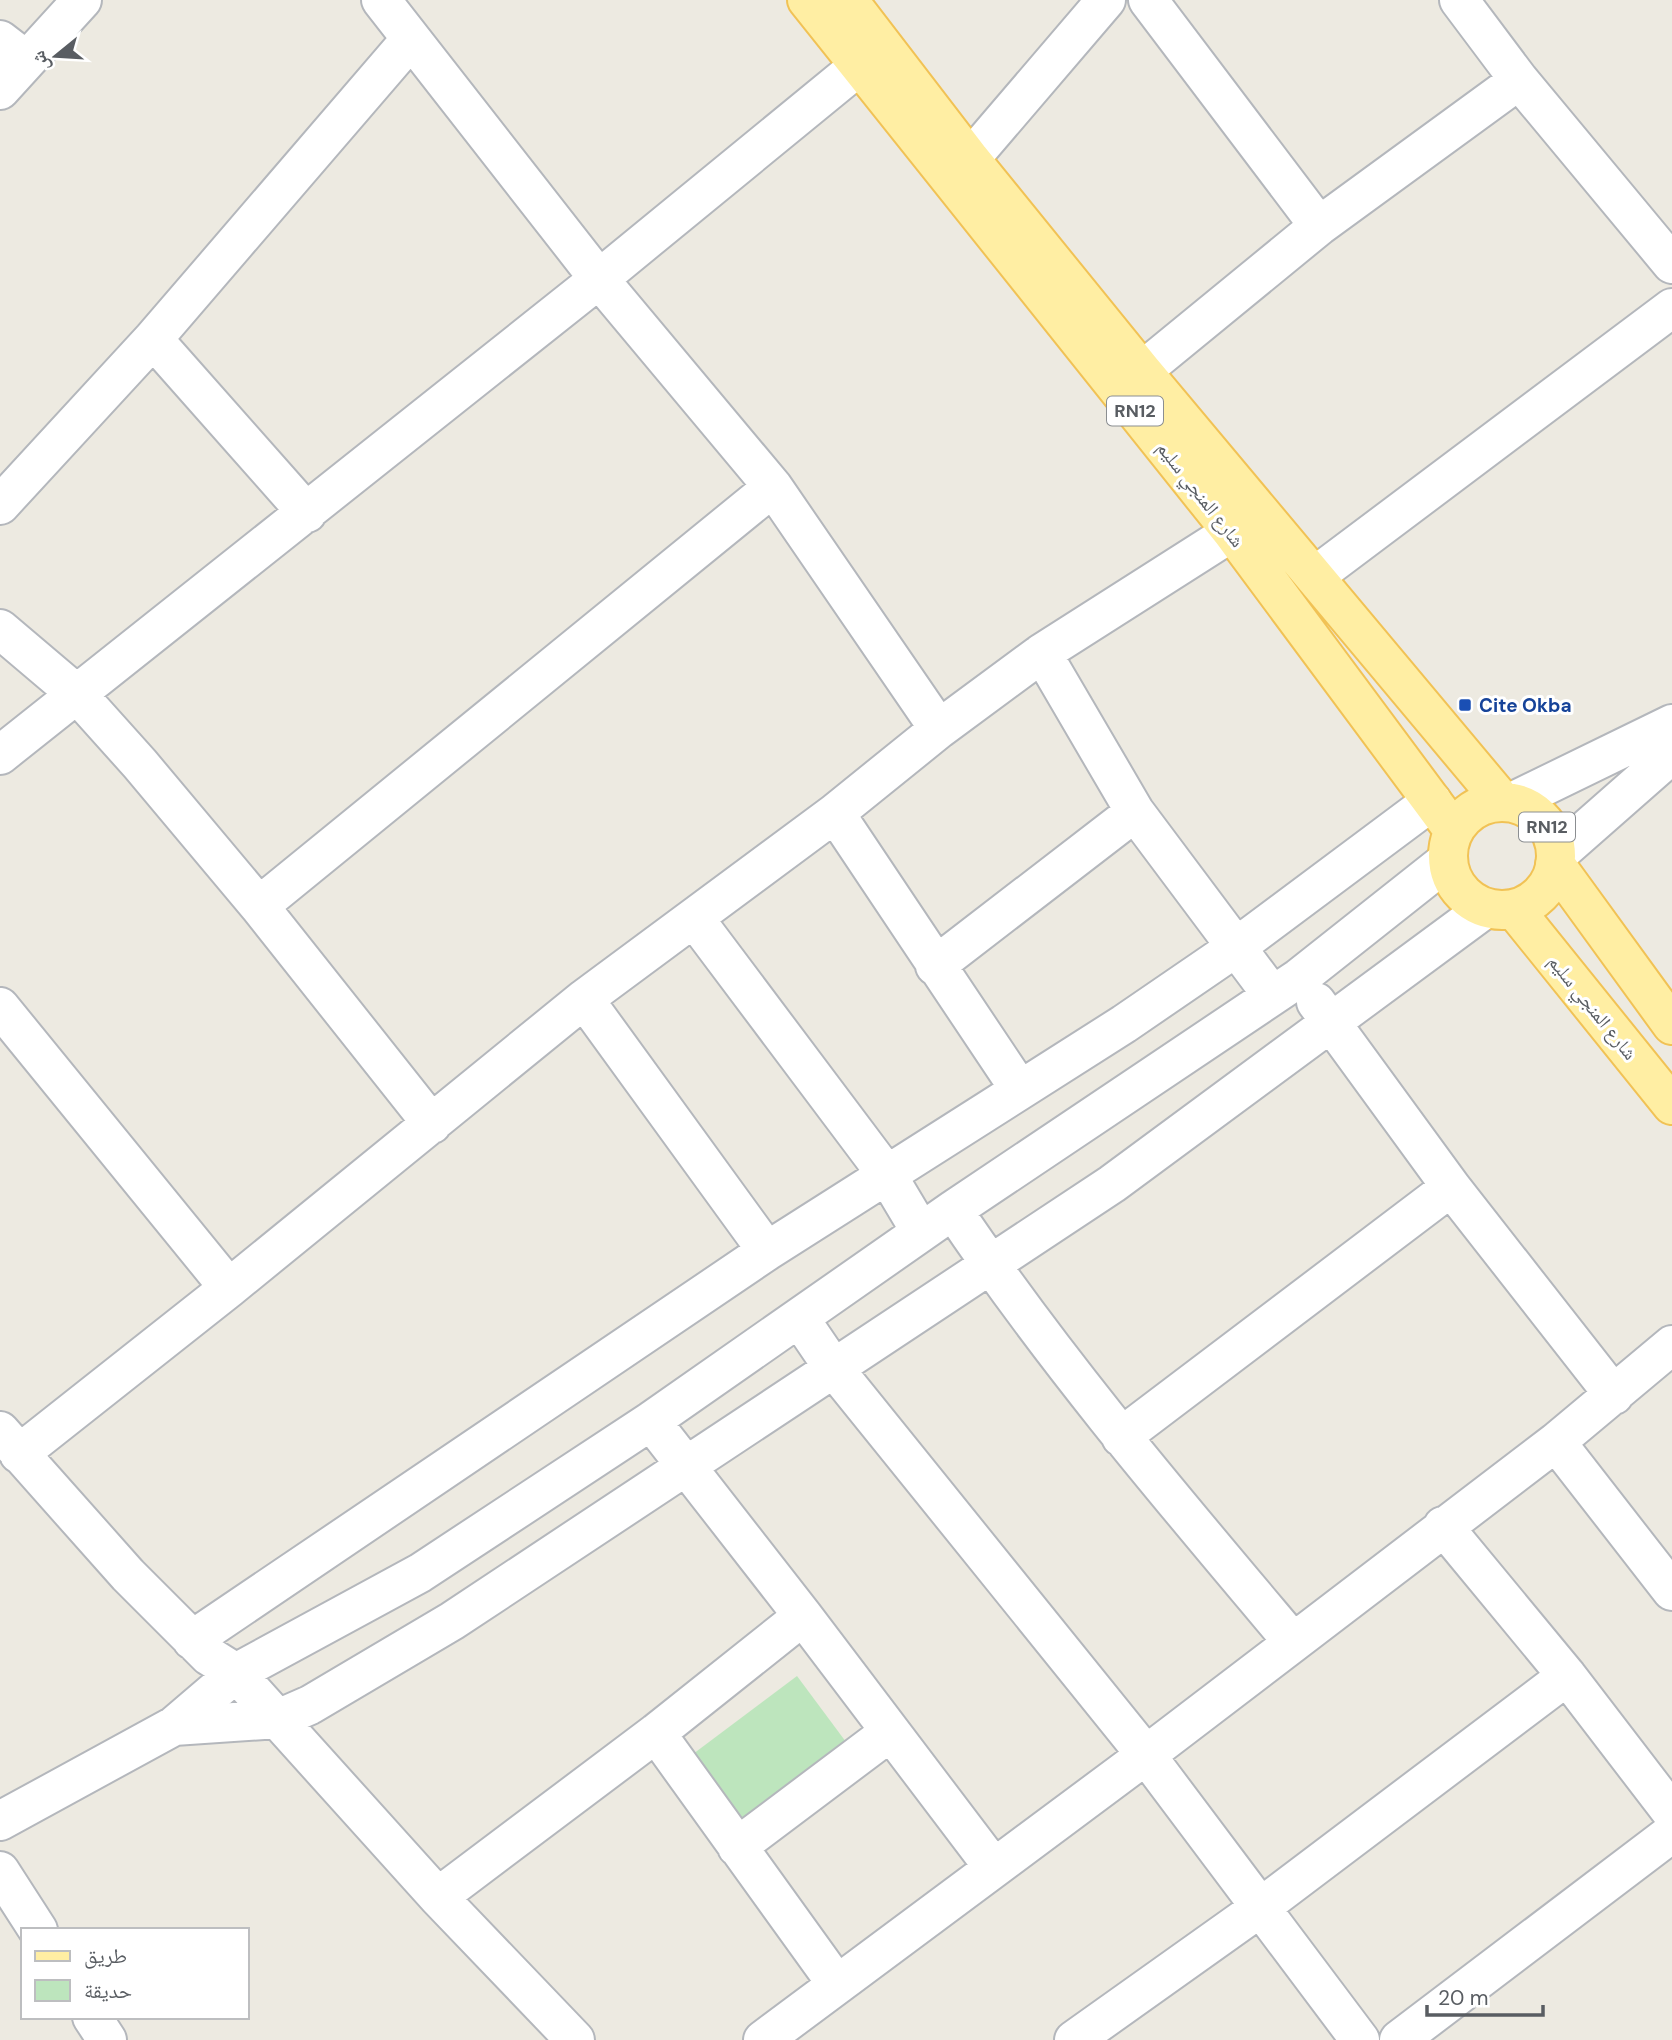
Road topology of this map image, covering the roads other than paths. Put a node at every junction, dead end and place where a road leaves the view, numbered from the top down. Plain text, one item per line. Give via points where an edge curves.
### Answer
1 (82, 0) edge
2 (381, 0) edge
3 (807, 0) edge
4 (848, 0) edge
5 (1106, 0) edge
6 (1148, 0) edge
7 (1463, 1) edge
8 (411, 39) junction
9 (13, 50) edge
10 (859, 66) junction
11 (1519, 80) junction
12 (0, 90) edge
13 (970, 159) junction
14 (1320, 226) junction
15 (1672, 264) edge
16 (599, 279) junction
17 (1672, 308) edge
18 (153, 339) junction
19 (1142, 371) junction
20 (773, 487) junction
21 (0, 505) edge
22 (307, 513) junction
23 (1232, 532) junction
24 (1315, 576) junction
25 (0, 629) edge
26 (1042, 653) junction
27 (79, 696) junction
28 (1672, 724) edge
29 (939, 729) junction
30 (1672, 754) edge
31 (0, 755) edge
32 (1507, 802) junction
33 (1135, 812) junction
34 (835, 813) junction
35 (1444, 830) junction
36 (1555, 860) junction
37 (259, 906) junction
38 (1500, 909) junction
39 (694, 918) junction
40 (1235, 948) junction
41 (935, 966) junction
42 (1286, 987) junction
43 (584, 999) junction
44 (0, 1007) edge
45 (1330, 1022) junction
46 (1672, 1025) edge
47 (1020, 1090) junction
48 (1672, 1105) edge
49 (432, 1124) junction
50 (887, 1175) junction
51 (1451, 1187) junction
52 (953, 1210) junction
53 (921, 1233) junction
54 (767, 1251) junction
55 (990, 1264) junction
56 (229, 1288) junction
57 (800, 1318) junction
58 (1665, 1365) edge
59 (832, 1366) junction
60 (1614, 1395) junction
61 (651, 1421) junction
62 (1121, 1437) junction
63 (9, 1442) edge
64 (1556, 1442) junction
65 (687, 1467) junction
66 (1443, 1526) junction
67 (1672, 1591) edge
68 (803, 1616) junction
69 (192, 1640) junction
70 (1293, 1642) junction
71 (236, 1673) junction
72 (1567, 1676) junction
73 (278, 1720) junction
74 (174, 1726) junction
75 (890, 1732) junction
76 (656, 1733) junction
77 (1146, 1755) junction
78 (1672, 1813) edge
79 (0, 1821) edge
80 (1672, 1833) edge
81 (737, 1847) junction
82 (994, 1868) junction
83 (0, 1871) edge
84 (438, 1897) junction
85 (1261, 1907) junction
86 (37, 1928) edge
87 (836, 1983) junction
88 (94, 2019) edge
89 (1098, 2033) edge
90 (107, 2040) edge
91 (575, 2040) edge
92 (763, 2040) edge
93 (1360, 2040) edge
94 (1399, 2040) edge

1 - 9 street
2 - 8 street
3 - 10 main road, شارع المنجي سليم / RN12
4 - 13 main road, شارع المنجي سليم / RN12
5 - 13 street
6 - 14 street
7 - 11 street
8 - 16 street
8 - 18 street
9 - 12 street
10 - 16 street
10 - 23 main road, شارع المنجي سليم / RN12
11 - 14 street
11 - 15 street
13 - 19 main road, شارع المنجي سليم / RN12
14 - 19 street
16 - 20 street
16 - 22 street
17 - 24 street
18 - 21 street
18 - 22 street
19 - 24 main road, شارع المنجي سليم / RN12
20 - 29 street
20 - 37 street
22 - 27 street
23 - 26 street
23 - 35 main road, شارع المنجي سليم / RN12
24 - 32 main road, شارع المنجي سليم / RN12
25 - 27 street
26 - 29 street
26 - 33 street
27 - 31 street
27 - 37 street
28 - 32 street
29 - 34 street
30 - 36 street
32 - 35 main road, RN12 via 1482,805
32 - 36 main road, RN12 via 1539,816 1548,828
33 - 40 street
33 - 41 street
34 - 39 street
34 - 41 street
35 - 38 main road, RN12 via 1456,884 1466,897
35 - 40 street
35 - 42 street
36 - 38 main road, RN12 via 1547,886 1531,902
36 - 46 main road, RN12
37 - 49 street
38 - 45 street
38 - 48 main road, شارع المنجي سليم / RN12
39 - 43 street
39 - 50 street
40 - 42 street
40 - 47 street
41 - 47 street
42 - 45 street
42 - 52 street
43 - 49 street
43 - 54 street
44 - 56 street
45 - 51 street
45 - 55 street via 1112,1184
47 - 50 street
49 - 56 street
50 - 53 street
50 - 54 street
51 - 60 street
51 - 62 street
52 - 53 street
52 - 55 street
53 - 57 street
54 - 69 street
55 - 59 street
55 - 62 street
56 - 63 street
57 - 59 street
57 - 61 street
58 - 60 street
59 - 65 street
59 - 77 street
60 - 64 street
61 - 65 street
61 - 71 street via 421,1573
62 - 70 street
63 - 69 street
64 - 66 street
64 - 67 street
65 - 68 street
65 - 73 street via 452,1621
66 - 70 street
66 - 72 street
68 - 75 street
68 - 76 street
69 - 71 street
70 - 77 street
71 - 73 street
71 - 74 street
72 - 78 street
72 - 85 street
73 - 74 street
73 - 84 street
74 - 79 street
75 - 81 street
75 - 82 street
76 - 81 street
76 - 84 street
77 - 82 street
77 - 85 street
80 - 94 street
81 - 87 street
82 - 87 street
83 - 86 street
84 - 91 street
85 - 89 street
85 - 93 street
87 - 92 street
88 - 90 street

